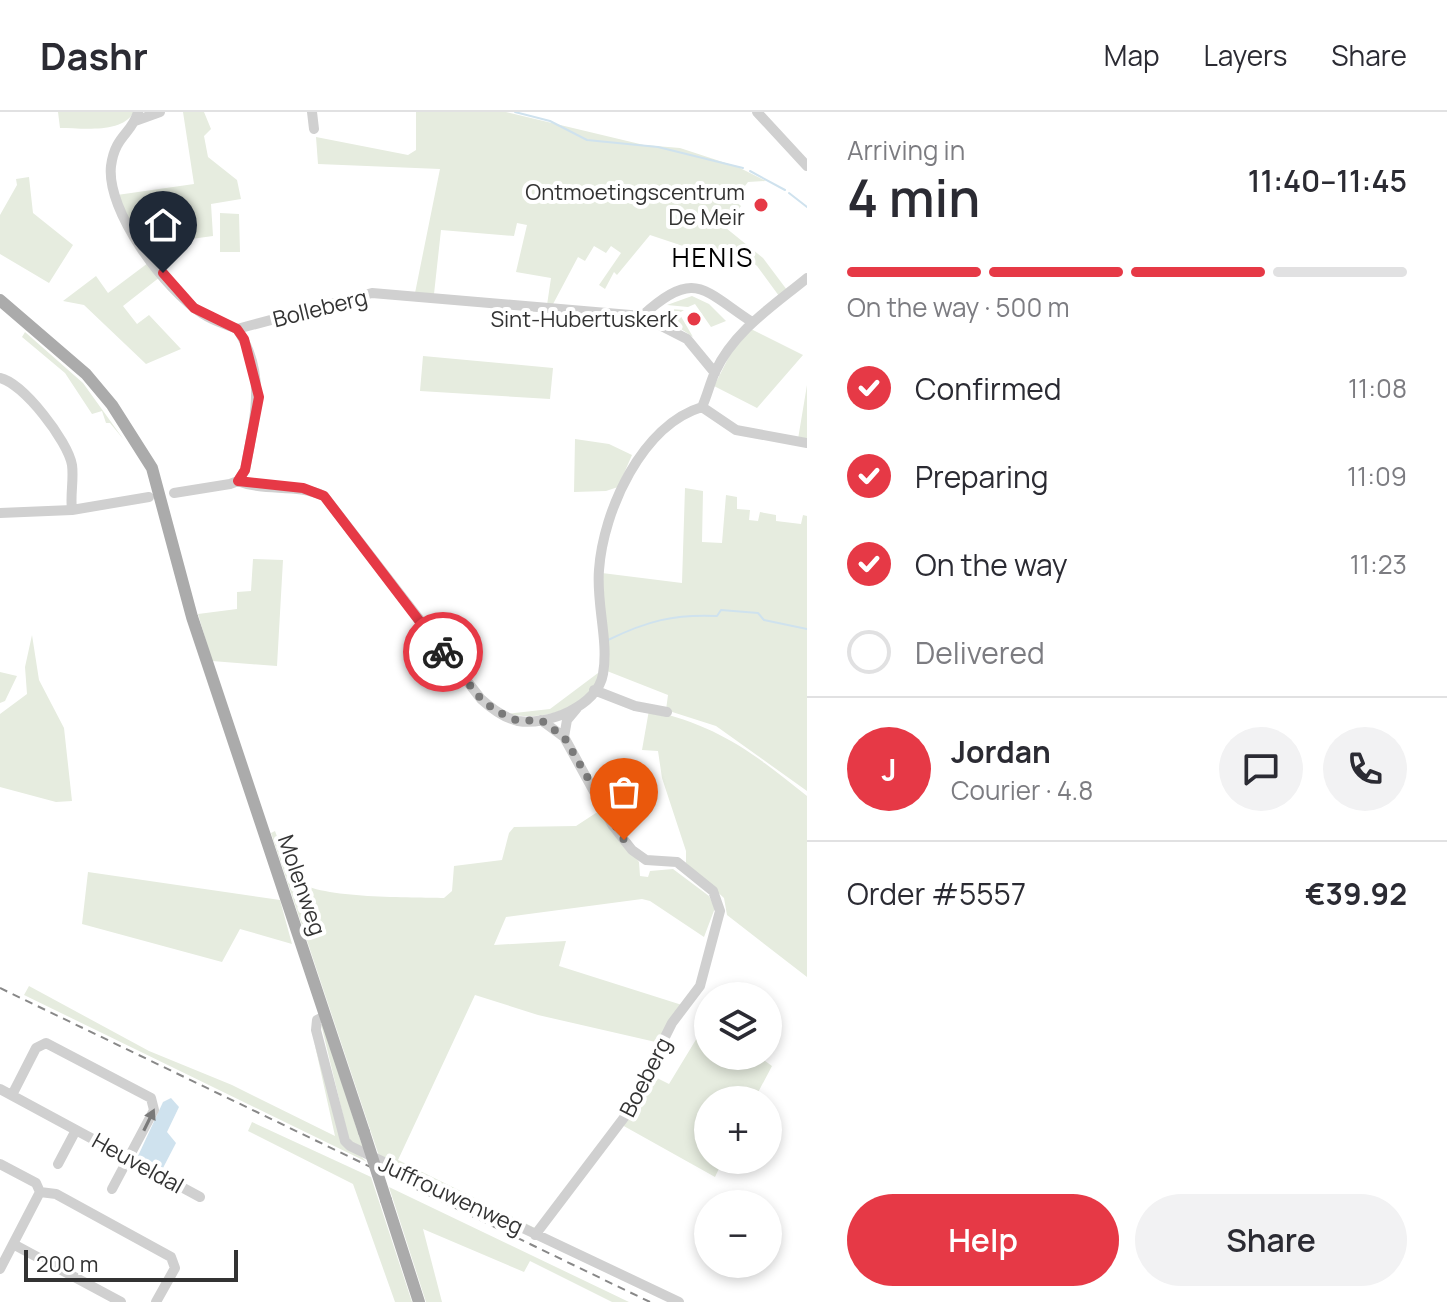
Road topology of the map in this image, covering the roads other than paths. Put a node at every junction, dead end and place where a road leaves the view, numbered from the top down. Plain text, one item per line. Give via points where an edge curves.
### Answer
1 (160, 112) edge
2 (312, 112) edge
3 (757, 112) edge
4 (136, 116) edge
5 (314, 129) dead end
6 (807, 166) edge
7 (807, 278) edge
8 (0, 300) edge
9 (642, 316) junction
10 (752, 322) junction
11 (237, 329) junction
12 (715, 373) junction
13 (0, 378) edge
14 (702, 407) junction
15 (134, 440) junction
16 (807, 443) edge
17 (238, 481) junction
18 (174, 493) dead end
19 (149, 497) dead end
20 (72, 510) junction
21 (0, 513) edge
22 (165, 523) junction
23 (594, 690) junction
24 (577, 708) junction
25 (667, 712) dead end
26 (541, 720) junction
27 (564, 737) junction
28 (325, 1016) junction
29 (0, 1089) edge
30 (12, 1095) junction
31 (76, 1130) junction
32 (129, 1158) junction
33 (0, 1164) edge
34 (58, 1164) dead end
35 (112, 1189) dead end
36 (40, 1192) junction
37 (200, 1197) dead end
38 (535, 1235) junction
39 (13, 1244) junction
40 (0, 1269) edge
41 (121, 1302) edge
42 (156, 1302) edge
43 (419, 1302) edge
44 (679, 1302) edge

1 - 4 street
2 - 5 street
3 - 6 street
4 - 11 street via 116,145 111,192 128,228 204,315
7 - 10 street
8 - 15 main road via 86,374
9 - 10 street via 674,293 695,286
9 - 11 street, Bolleberg via 372,293
9 - 12 street via 687,339
10 - 12 street
11 - 17 street via 259,397 245,470
12 - 14 street
13 - 20 street via 34,402 69,458
14 - 16 street via 736,430
14 - 23 street, Boeberg via 667,423 629,475 608,517 599,571 604,673
15 - 22 main road
15 - 22 main road, Molenweg via 156,478
17 - 18 street, Boeberg
17 - 26 street, Boeberg via 303,488 324,496 481,699 506,717
19 - 20 street
20 - 21 street
22 - 28 main road, Molenweg
23 - 24 street, Boeberg
23 - 25 street
24 - 26 street, Boeberg
24 - 27 street, Boeberg via 567,720
26 - 27 street, Boeberg
27 - 38 street, Boeberg via 632,850 646,860 677,862 713,891 720,911 700,986 672,1023 626,1115
28 - 38 street, Juffrouwenweg via 317,1020 316,1030 345,1141
28 - 43 main road, Molenweg, bridge
29 - 30 street, Heuveldal
30 - 31 street, Heuveldal
32 -> 30 street via 154,1102 65,1051 48,1043 38,1046
31 - 32 street, Heuveldal
31 - 34 street, Heuveldal
32 - 35 street
32 - 37 street, Heuveldal
33 - 36 street via 36,1183
36 - 39 street
36 - 42 street via 56,1194 171,1257 175,1268
38 - 44 street, Juffrouwenweg
39 - 40 street
39 - 41 street

